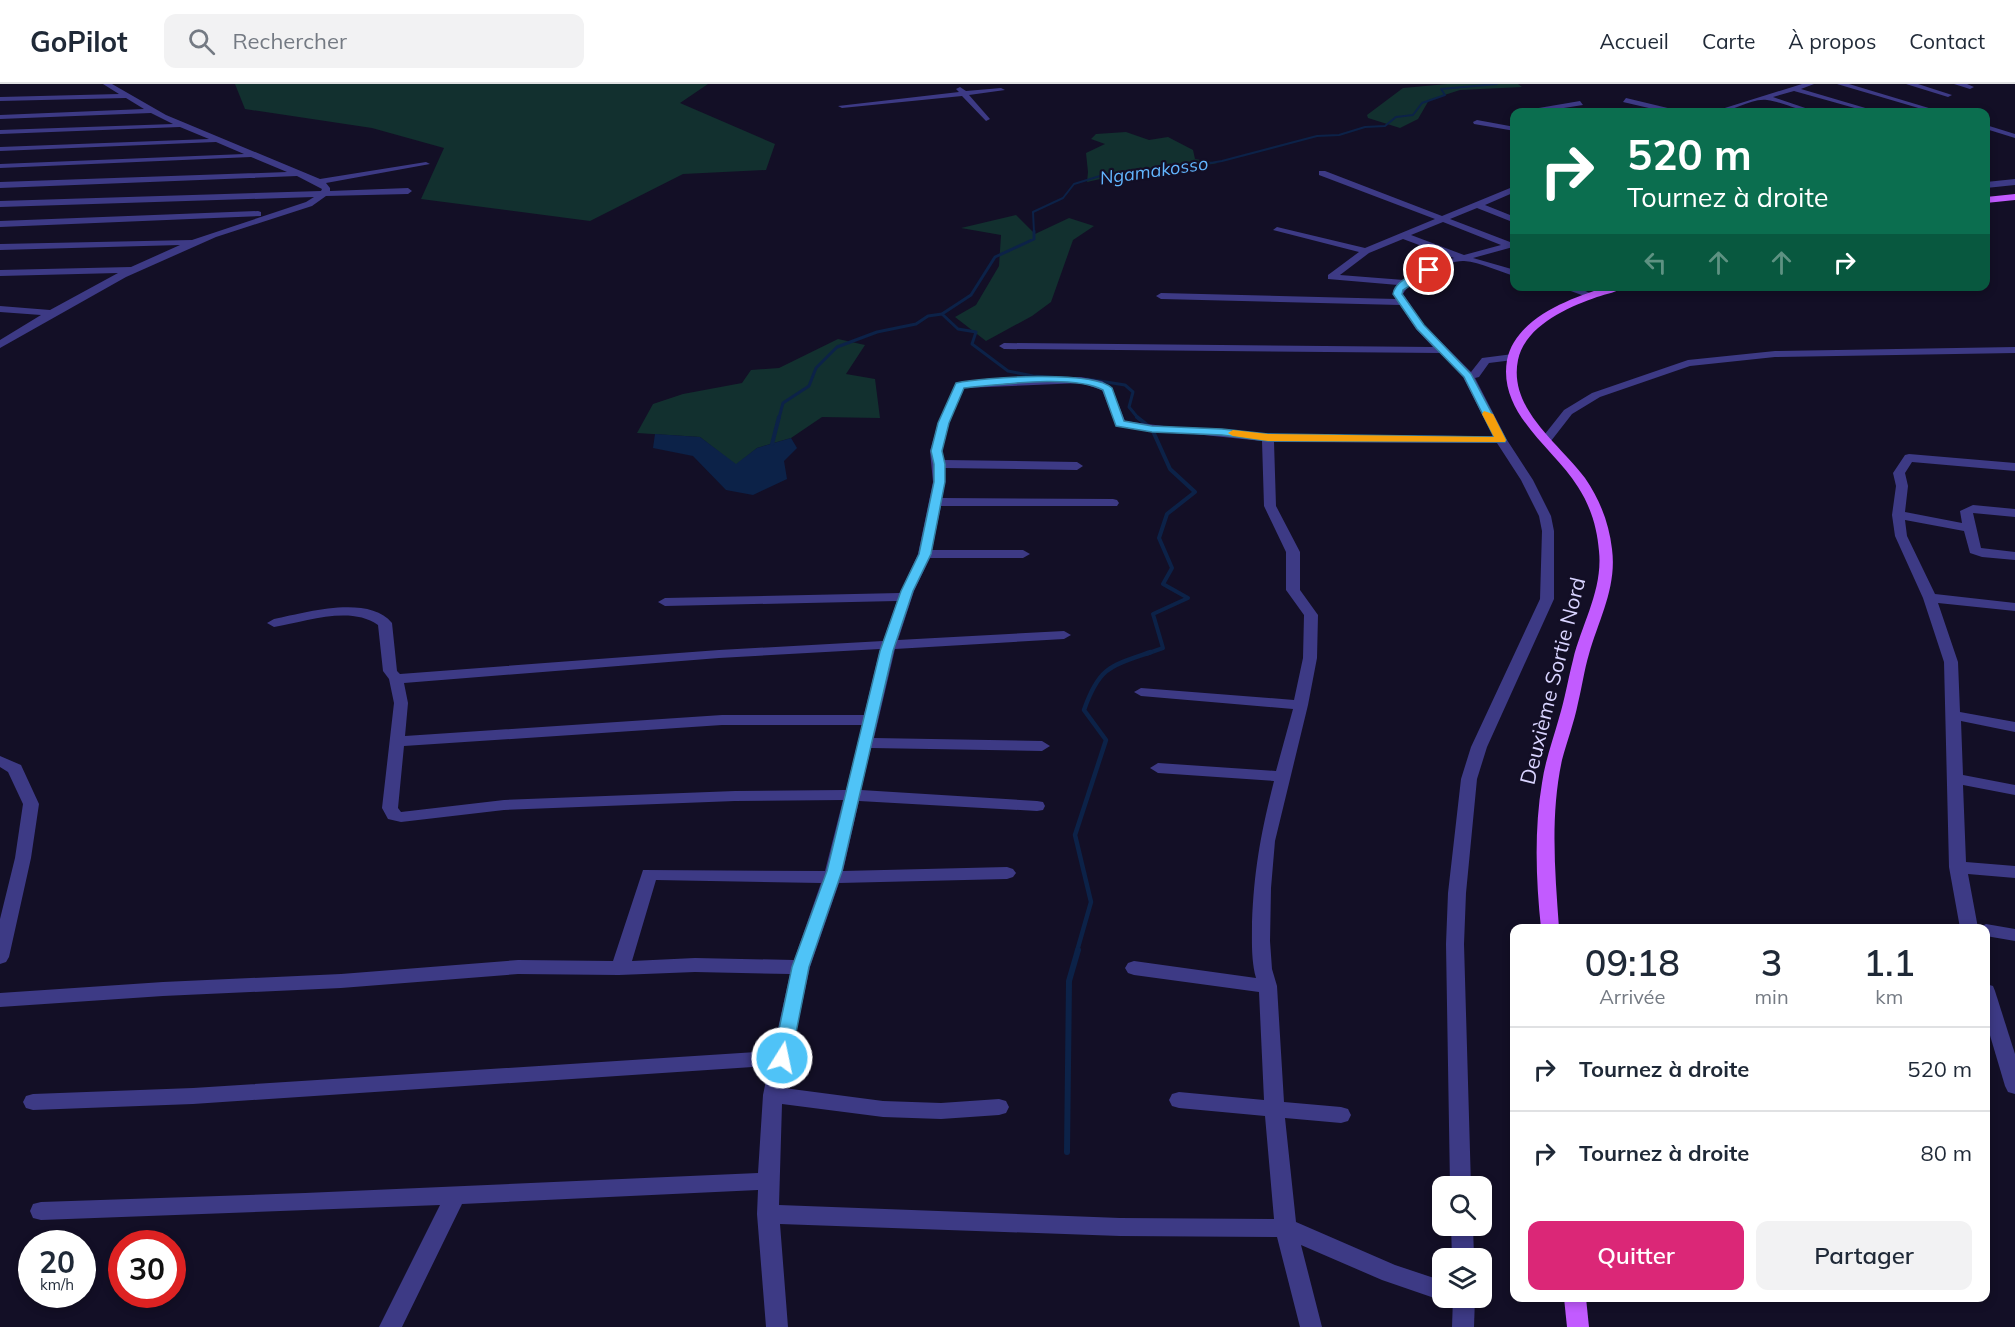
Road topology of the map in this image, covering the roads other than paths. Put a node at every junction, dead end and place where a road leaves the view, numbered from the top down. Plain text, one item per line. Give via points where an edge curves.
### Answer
1 (107, 84) edge
2 (954, 84) edge
3 (1810, 84) edge
4 (1841, 84) edge
5 (1910, 84) edge
6 (1958, 84) edge
7 (1970, 87) dead end
8 (1792, 88) junction
9 (1001, 90) dead end
10 (965, 93) junction
11 (1948, 95) dead end
12 (126, 96) junction
13 (1764, 97) junction
14 (0, 99) edge
15 (1626, 100) dead end
16 (1580, 103) dead end
17 (842, 106) dead end
18 (1737, 107) junction
19 (1545, 108) edge
20 (1657, 108) edge
21 (1733, 108) edge
22 (1740, 108) edge
23 (1801, 108) edge
24 (1861, 108) edge
25 (1924, 108) edge
26 (152, 111) junction
27 (0, 117) edge
28 (986, 118) dead end
29 (1478, 122) dead end
30 (183, 126) junction
31 (1510, 128) edge
32 (1990, 128) edge
33 (0, 132) edge
34 (2015, 136) edge
35 (218, 141) junction
36 (0, 149) edge
37 (254, 156) junction
38 (426, 164) dead end
39 (0, 166) edge
40 (301, 174) junction
41 (1322, 174) dead end
42 (319, 182) junction
43 (2015, 182) edge
44 (0, 184) edge
45 (1990, 185) edge
46 (408, 191) dead end
47 (1510, 191) edge
48 (325, 193) junction
49 (2015, 197) edge
50 (1990, 200) edge
51 (0, 204) edge
52 (1478, 205) junction
53 (279, 213) junction
54 (1510, 218) edge
55 (1440, 219) junction
56 (0, 224) edge
57 (1277, 230) dead end
58 (1402, 235) junction
59 (197, 242) junction
60 (1510, 244) edge
61 (1510, 246) edge
62 (0, 247) edge
63 (1366, 251) junction
64 (1464, 258) junction
65 (136, 270) junction
66 (1510, 272) edge
67 (0, 273) edge
68 (1405, 283) junction
69 (1577, 291) edge
70 (1604, 291) edge
71 (1590, 295) junction
72 (1161, 296) dead end
73 (1401, 302) junction
74 (0, 309) edge
75 (50, 313) junction
76 (2, 342) edge
77 (1004, 346) dead end
78 (1442, 350) junction
79 (2015, 350) edge
80 (1513, 357) junction
81 (1468, 376) junction
82 (1268, 438) junction
83 (1547, 439) junction
84 (1501, 440) junction
85 (939, 464) junction
86 (1077, 466) dead end
87 (2015, 467) edge
88 (936, 502) junction
89 (1113, 503) dead end
90 (2015, 513) edge
91 (1898, 516) junction
92 (1971, 528) junction
93 (925, 554) junction
94 (1023, 554) dead end
95 (2015, 556) edge
96 (905, 597) junction
97 (1930, 598) junction
98 (665, 602) dead end
99 (2015, 608) edge
100 (274, 623) dead end
101 (1064, 635) dead end
102 (888, 646) junction
103 (396, 679) junction
104 (1141, 692) dead end
105 (1301, 705) junction
106 (1954, 715) junction
107 (870, 720) junction
108 (2015, 727) edge
109 (396, 742) junction
110 (866, 743) junction
111 (1042, 746) dead end
112 (0, 761) edge
113 (1158, 768) dead end
114 (1284, 777) junction
115 (1954, 778) junction
116 (2015, 790) edge
117 (853, 795) junction
118 (1037, 806) dead end
119 (1958, 867) junction
120 (2015, 872) edge
121 (1007, 873) dead end
122 (832, 877) junction
123 (7, 896) edge
124 (1550, 924) edge
125 (1974, 924) edge
126 (1990, 931) edge
127 (2015, 935) edge
128 (0, 957) edge
129 (801, 967) junction
130 (619, 968) junction
131 (1134, 968) dead end
132 (1268, 986) junction
133 (0, 1000) edge
134 (1990, 1001) edge
135 (2010, 1053) edge
136 (782, 1058) junction
137 (2015, 1086) edge
138 (773, 1095) junction
139 (1179, 1100) dead end
140 (33, 1102) dead end
141 (999, 1107) dead end
142 (1275, 1109) junction
143 (1341, 1115) dead end
144 (1461, 1176) edge
145 (769, 1180) junction
146 (456, 1195) junction
147 (41, 1211) dead end
148 (768, 1214) junction
149 (1286, 1228) junction
150 (1432, 1287) edge
151 (1575, 1302) edge
152 (1464, 1308) edge
153 (390, 1327) edge
154 (777, 1327) edge
155 (1311, 1327) edge
156 (1463, 1327) edge
157 (1578, 1327) edge

1 - 12 street
2 - 10 street
3 - 8 street
4 - 25 street
5 - 11 street
6 - 7 street
8 - 13 street
8 - 24 street
9 - 10 street
10 - 17 street
10 - 28 street
12 - 14 street
12 - 26 street
13 - 18 street
13 - 23 street
15 - 20 street
16 - 19 street
18 - 21 street
18 - 22 street
26 - 27 street
26 - 30 street
29 - 31 street
30 - 33 street
30 - 35 street
32 - 34 street
35 - 36 street
35 - 37 street
37 - 39 street
37 - 40 street
38 - 42 street
40 - 42 street
40 - 44 street
41 - 55 street
42 - 48 street via 326,188
43 - 45 street
46 - 48 street
47 - 52 street
48 - 51 street
48 - 53 street via 313,202
49 - 50 main road
52 - 54 street
52 - 55 street
53 - 56 street
53 - 59 street
55 - 58 street
55 - 60 street
57 - 63 street
58 - 63 street
58 - 64 street
59 - 62 street
59 - 65 street
61 - 64 street
63 - 68 street via 1331,277
64 - 66 street
64 - 68 street
65 - 67 street
65 - 75 street
68 - 73 street via 1398,289
69 - 71 street
70 - 71 main road
71 - 80 main road via 1540,323 1528,333
72 - 73 street
73 - 78 street
74 - 75 street
75 - 76 street
77 - 78 street
78 - 81 street
79 - 83 street via 1767,355 1688,363 1596,395 1568,412
80 - 81 street via 1486,360 1475,375
80 - 83 main road, Deuxième Sortie Nord via 1511,382 1515,394
81 - 84 street
82 - 84 street
82 - 85 street via 1120,424 1107,388 1081,380 960,385 936,451
82 - 105 street via 1270,506 1293,552 1293,590 1311,615 1310,658
83 - 124 main road, Deuxième Sortie Nord via 1580,480 1600,519 1606,578 1580,658 1554,762 1545,822
84 - 144 street via 1545,516 1549,572 1547,599 1479,747 1469,779 1456,893
85 - 86 street
85 - 88 street
87 - 91 street via 1909,458 1899,473 1902,486
88 - 89 street
88 - 93 street
90 - 92 street via 1968,509
91 - 92 street
91 - 97 street via 1900,536
92 - 95 street via 1977,552
93 - 94 street
93 - 96 street
96 - 98 street
96 - 102 street
97 - 99 street
97 - 106 street via 1951,662
100 - 103 street via 356,611 381,619 385,623 390,671
101 - 102 street
102 - 103 street via 719,654
102 - 107 street
103 - 109 street via 401,703
104 - 105 street
105 - 114 street
106 - 108 street
106 - 115 street
107 - 109 street via 722,720
107 - 110 street
109 - 117 street via 390,808 401,817 504,805
110 - 111 street
110 - 117 street
112 - 123 street via 15,769 31,804 23,858
113 - 114 street
114 - 132 street via 1267,842 1262,888 1261,941
115 - 116 street
115 - 119 street
117 - 118 street
117 - 122 street
119 - 120 street
119 - 125 street
121 - 122 street
122 - 129 street
122 - 130 street via 649,874
123 - 128 street
126 - 127 street
129 - 130 street
129 - 136 street
130 - 133 street via 518,967
131 - 132 street
132 - 142 street
134 - 135 street
135 - 137 street
136 - 138 street
136 - 140 street via 193,1096
138 - 141 street via 883,1109
138 - 145 street
139 - 142 street
142 - 143 street
142 - 149 street
145 - 146 street
145 - 148 street
146 - 147 street
146 - 153 street
148 - 149 street via 1120,1227
148 - 154 street
149 - 150 street via 1389,1273
149 - 155 street
151 - 157 main road
152 - 156 street

